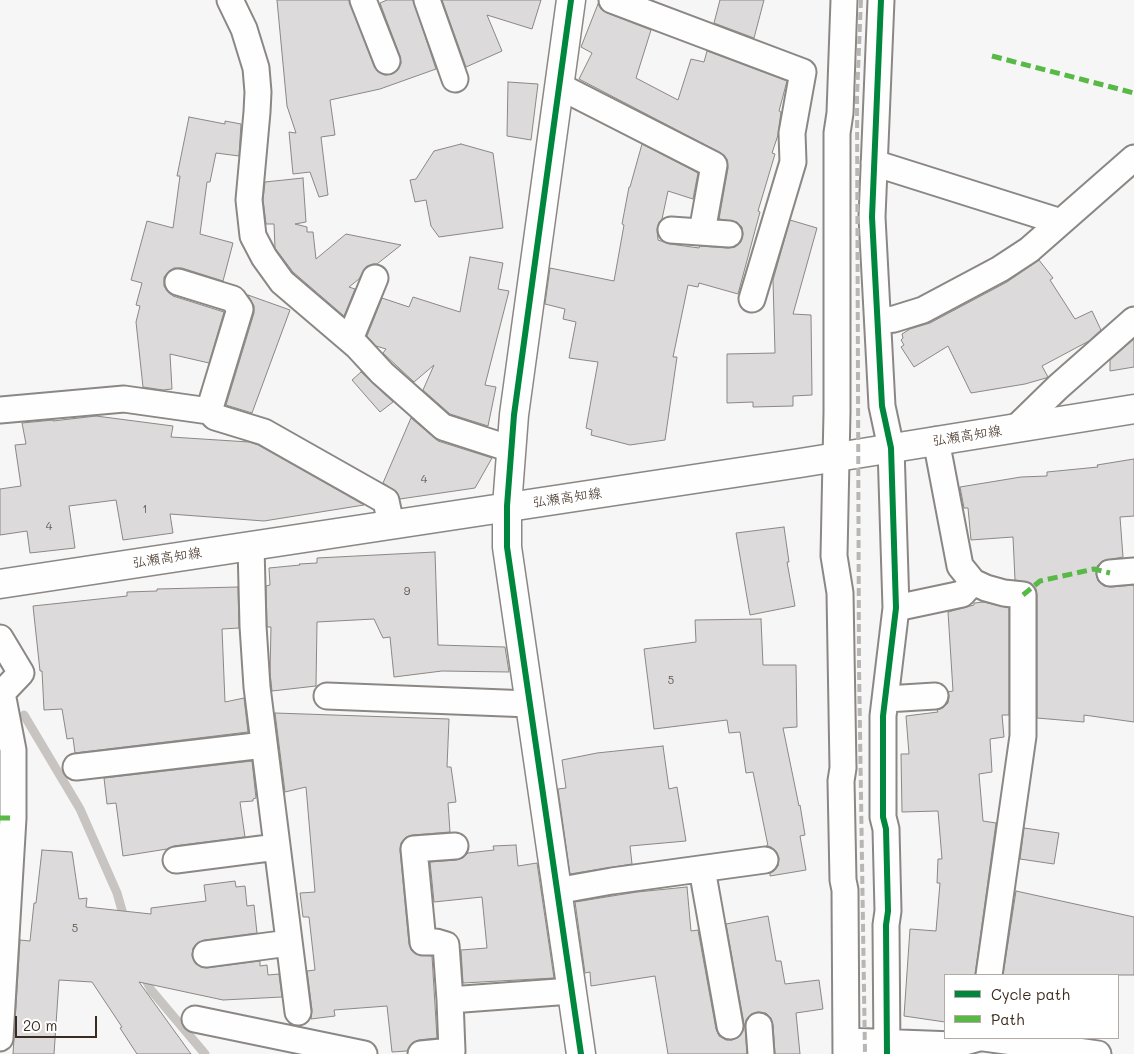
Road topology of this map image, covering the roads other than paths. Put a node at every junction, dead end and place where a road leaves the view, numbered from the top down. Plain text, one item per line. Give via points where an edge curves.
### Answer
1 (230, 0) edge
2 (364, 0) edge
3 (427, 0) edge
4 (571, 0) edge
5 (612, 0) edge
6 (844, 0) edge
7 (880, 0) edge
8 (387, 61) dead end
9 (455, 79) dead end
10 (559, 86) junction
11 (1134, 158) edge
12 (874, 163) junction
13 (1061, 222) junction
14 (671, 230) dead end
15 (702, 232) junction
16 (729, 234) dead end
17 (374, 278) dead end
18 (178, 282) dead end
19 (752, 299) dead end
20 (1134, 320) edge
21 (878, 321) junction
22 (350, 339) junction
23 (1134, 409) edge
24 (0, 410) edge
25 (209, 411) junction
26 (1016, 428) junction
27 (936, 440) junction
28 (891, 448) junction
29 (511, 449) junction
30 (836, 458) junction
31 (507, 506) junction
32 (391, 524) junction
33 (251, 546) junction
34 (1134, 571) edge
35 (1110, 572) dead end
36 (973, 582) junction
37 (0, 584) edge
38 (896, 608) junction
39 (0, 638) edge
40 (327, 696) dead end
41 (935, 696) dead end
42 (886, 699) junction
43 (530, 704) junction
44 (264, 745) junction
45 (76, 767) dead end
46 (455, 846) dead end
47 (277, 848) junction
48 (176, 860) dead end
49 (765, 860) dead end
50 (702, 869) junction
51 (556, 891) junction
52 (289, 943) junction
53 (206, 954) dead end
54 (989, 974) edge
55 (571, 991) junction
56 (450, 1000) junction
57 (298, 1012) dead end
58 (195, 1019) dead end
59 (730, 1026) dead end
60 (759, 1026) dead end
61 (0, 1038) edge
62 (975, 1039) edge
63 (979, 1039) edge
64 (991, 1039) edge
65 (846, 1047) edge
66 (887, 1048) edge
67 (331, 1051) edge
68 (364, 1054) edge
69 (421, 1054) edge
70 (581, 1054) edge
71 (760, 1054) edge
72 (979, 1054) edge
73 (1098, 1054) edge

1 - 22 street via 244,29 256,68 257,112 249,200 253,236 282,282
2 - 8 street
3 - 9 street
4 - 10 main road
5 - 19 street via 803,72 792,133 793,162
6 - 30 street via 836,152
7 - 12 street
10 - 15 street via 714,165
10 - 29 main road
11 - 13 street
12 - 13 street
12 - 21 street via 872,217
13 - 21 street via 1030,250 972,284 923,310
14 - 15 street
15 - 16 street
17 - 22 street
18 - 25 street via 233,299 240,309
20 - 26 street
21 - 28 street via 882,406
22 - 29 street via 382,373 443,427
23 - 26 main road, 弘瀬高知線
24 - 25 street via 124,399
25 - 32 street via 215,417 264,432 386,501
26 - 27 main road, 弘瀬高知線
27 - 28 main road, 弘瀬高知線
27 - 36 street via 960,566
28 - 30 main road, 弘瀬高知線
28 - 38 street
29 - 31 main road
30 - 31 main road, 弘瀬高知線
30 - 65 street via 834,556 840,602
31 - 32 main road, 弘瀬高知線
31 - 43 main road via 507,547
32 - 33 main road, 弘瀬高知線
33 - 37 main road, 弘瀬高知線
33 - 44 street via 254,644
34 - 35 street
36 - 38 street via 962,594
36 - 54 street via 1023,595 1023,736
38 - 42 street
39 - 61 street via 21,673 2,693 13,750 13,818
40 - 43 street
41 - 42 street
42 - 66 street via 883,716 883,817 888,911
43 - 51 main road
44 - 45 street
44 - 47 street
46 - 56 street via 414,849 423,942 446,945
47 - 48 street
47 - 52 street
49 - 50 street
50 - 51 street
50 - 59 street
51 - 55 main road
52 - 53 street
52 - 57 street
55 - 56 street
55 - 70 main road
56 - 69 street via 452,1051
58 - 67 street
60 - 71 street
62 - 66 street via 954,1045
63 - 72 street
64 - 73 street
65 - 66 street
67 - 68 street

